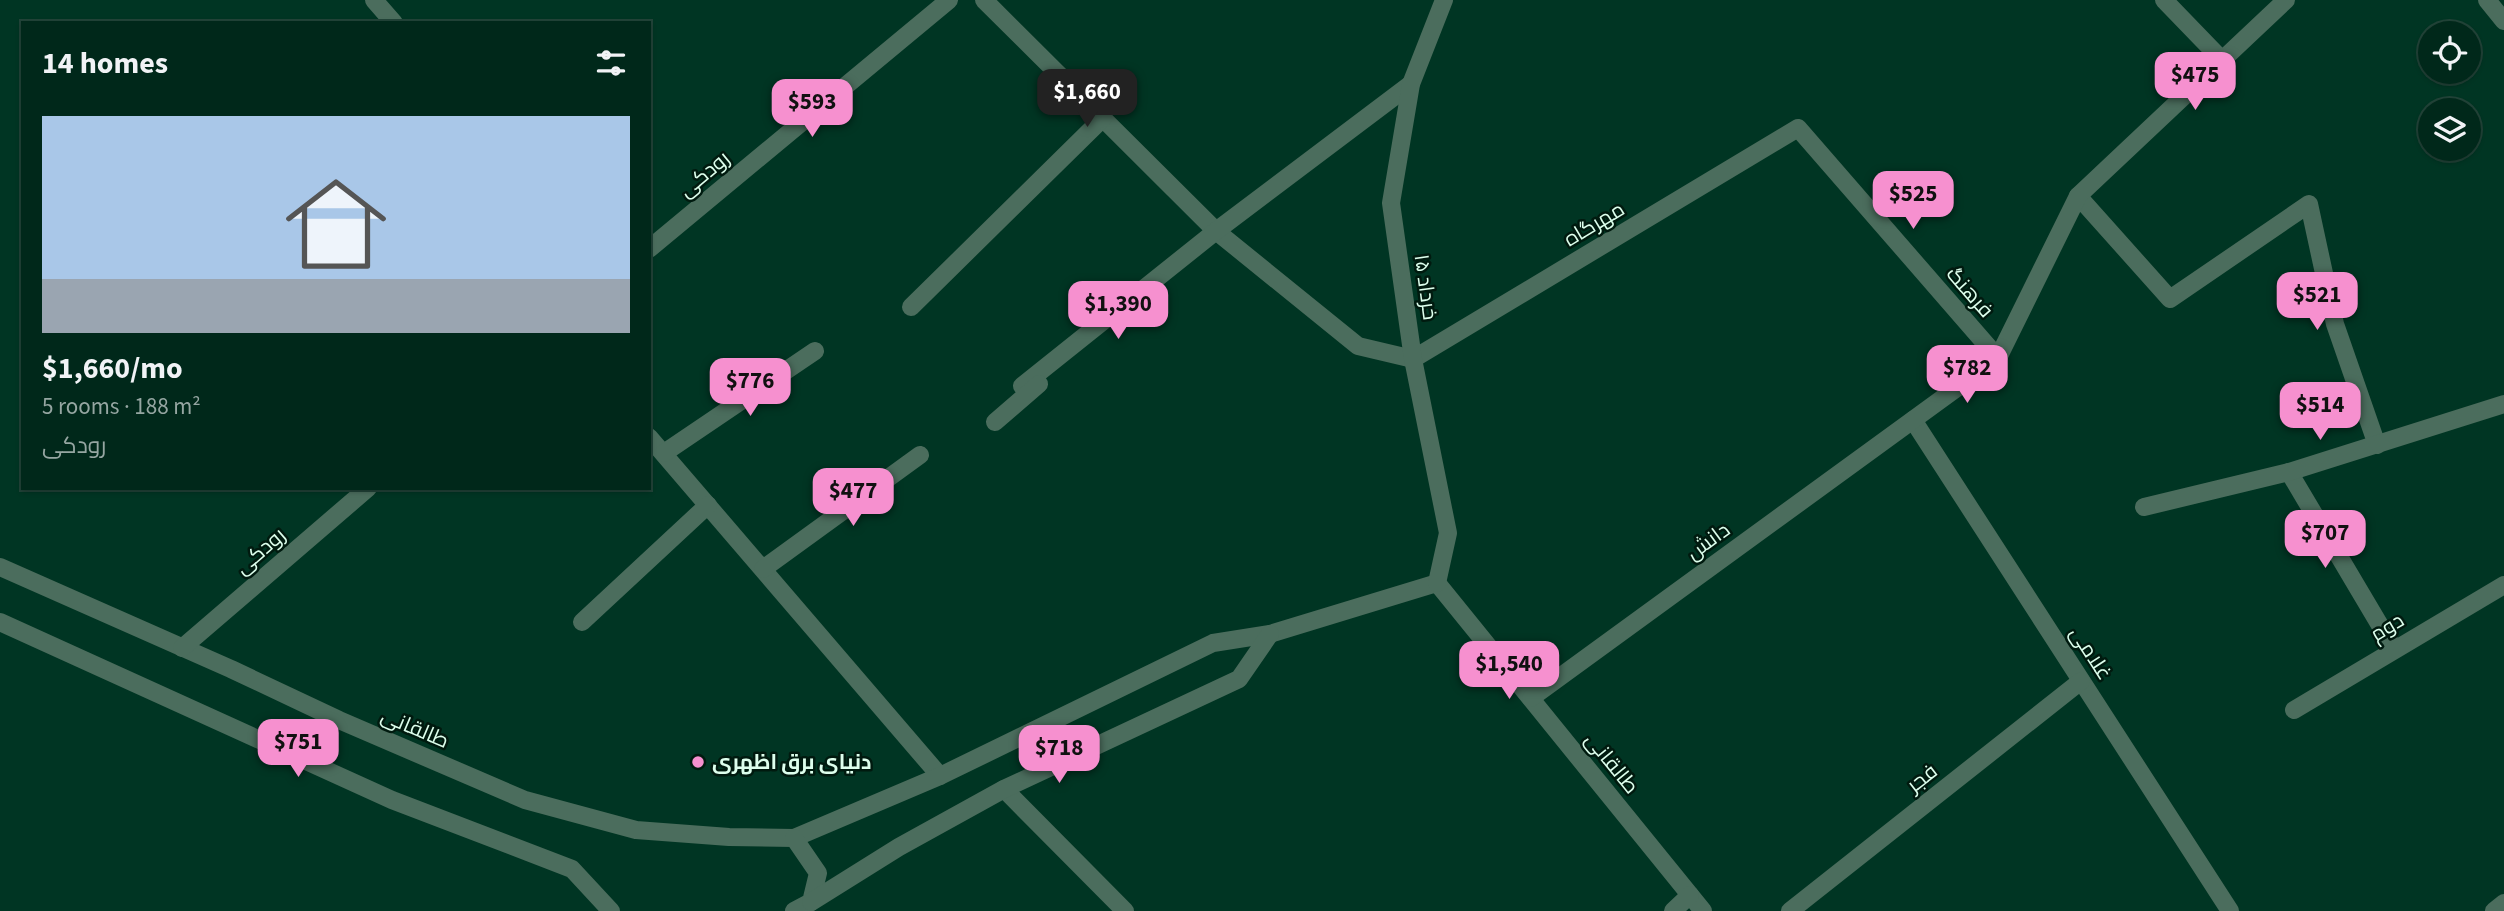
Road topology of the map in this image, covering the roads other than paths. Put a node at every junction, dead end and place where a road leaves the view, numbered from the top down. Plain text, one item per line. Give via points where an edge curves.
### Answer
1 (374, 0) edge
2 (949, 0) edge
3 (984, 0) edge
4 (1444, 0) edge
5 (2164, 0) edge
6 (2286, 0) edge
7 (2487, 0) edge
8 (392, 21) edge
9 (2504, 21) edge
10 (2222, 60) junction
11 (1411, 84) junction
12 (1103, 118) junction
13 (1798, 128) joint
14 (2078, 196) junction
15 (1216, 231) junction
16 (651, 247) edge
17 (911, 307) dead end
18 (815, 351) dead end
19 (1998, 358) junction
20 (1413, 359) junction
21 (1022, 386) dead end
22 (2504, 404) edge
23 (1913, 420) junction
24 (995, 422) dead end
25 (651, 439) edge
26 (2377, 445) junction
27 (664, 453) junction
28 (920, 455) dead end
29 (2290, 472) junction
30 (366, 490) edge
31 (708, 505) junction
32 (2144, 507) dead end
33 (0, 567) edge
34 (763, 569) junction
35 (1437, 583) junction
36 (2504, 585) edge
37 (0, 622) edge
38 (582, 622) dead end
39 (1270, 634) junction
40 (182, 648) junction
41 (2394, 649) junction
42 (2081, 681) junction
43 (1531, 698) junction
44 (2294, 710) dead end
45 (940, 776) junction
46 (1004, 789) junction
47 (794, 838) junction
48 (1690, 895) junction
49 (811, 902) junction
50 (2504, 903) edge
51 (611, 911) edge
52 (794, 911) edge
53 (1125, 911) edge
54 (1673, 911) edge
55 (1703, 911) edge
56 (1790, 911) edge
57 (2230, 911) edge
58 (2494, 911) edge

1 - 8 street
2 - 16 street, رودکی
3 - 12 street
4 - 11 street, ۱۵ خرداد
5 - 10 street
6 - 10 street
7 - 9 street
10 - 14 street
11 - 15 street
11 - 20 street, ۱۵ خرداد via 1391,203
12 - 15 street
12 - 17 street
13 - 19 street, فرهنگ
13 - 20 street, مهرگاه
14 - 19 street
14 - 26 street via 2169,299 2309,204 2335,324
15 - 20 street via 1359,346
15 - 21 street
15 - 24 street
18 - 27 street
19 - 23 street, دانش
20 - 35 street, ۱۵ خرداد via 1448,533
22 - 26 street
23 - 42 street, غلامی
23 - 43 street, دانش
25 - 27 street
26 - 29 street
27 - 31 street
28 - 34 street
29 - 32 street
29 - 41 street
30 - 40 street, رودکی
31 - 34 street
31 - 38 street
33 - 40 street, طالقانی
34 - 45 street
35 - 39 street, طالقانی
35 - 43 street, طالقانی
36 - 41 street, دوم
37 - 51 street via 392,800 572,869
39 - 45 street, طالقانی via 1213,643
39 - 46 street via 1239,679
40 - 47 street, طالقانی via 525,800 636,830
41 - 44 street, دوم
42 - 56 street, فجر
42 - 57 street, غلامی
43 - 48 street, طالقانی
45 - 47 street, طالقانی
46 - 49 street
46 - 53 street
47 - 49 street via 818,873
48 - 54 street
48 - 55 street, طالقانی
49 - 52 street
50 - 58 street

